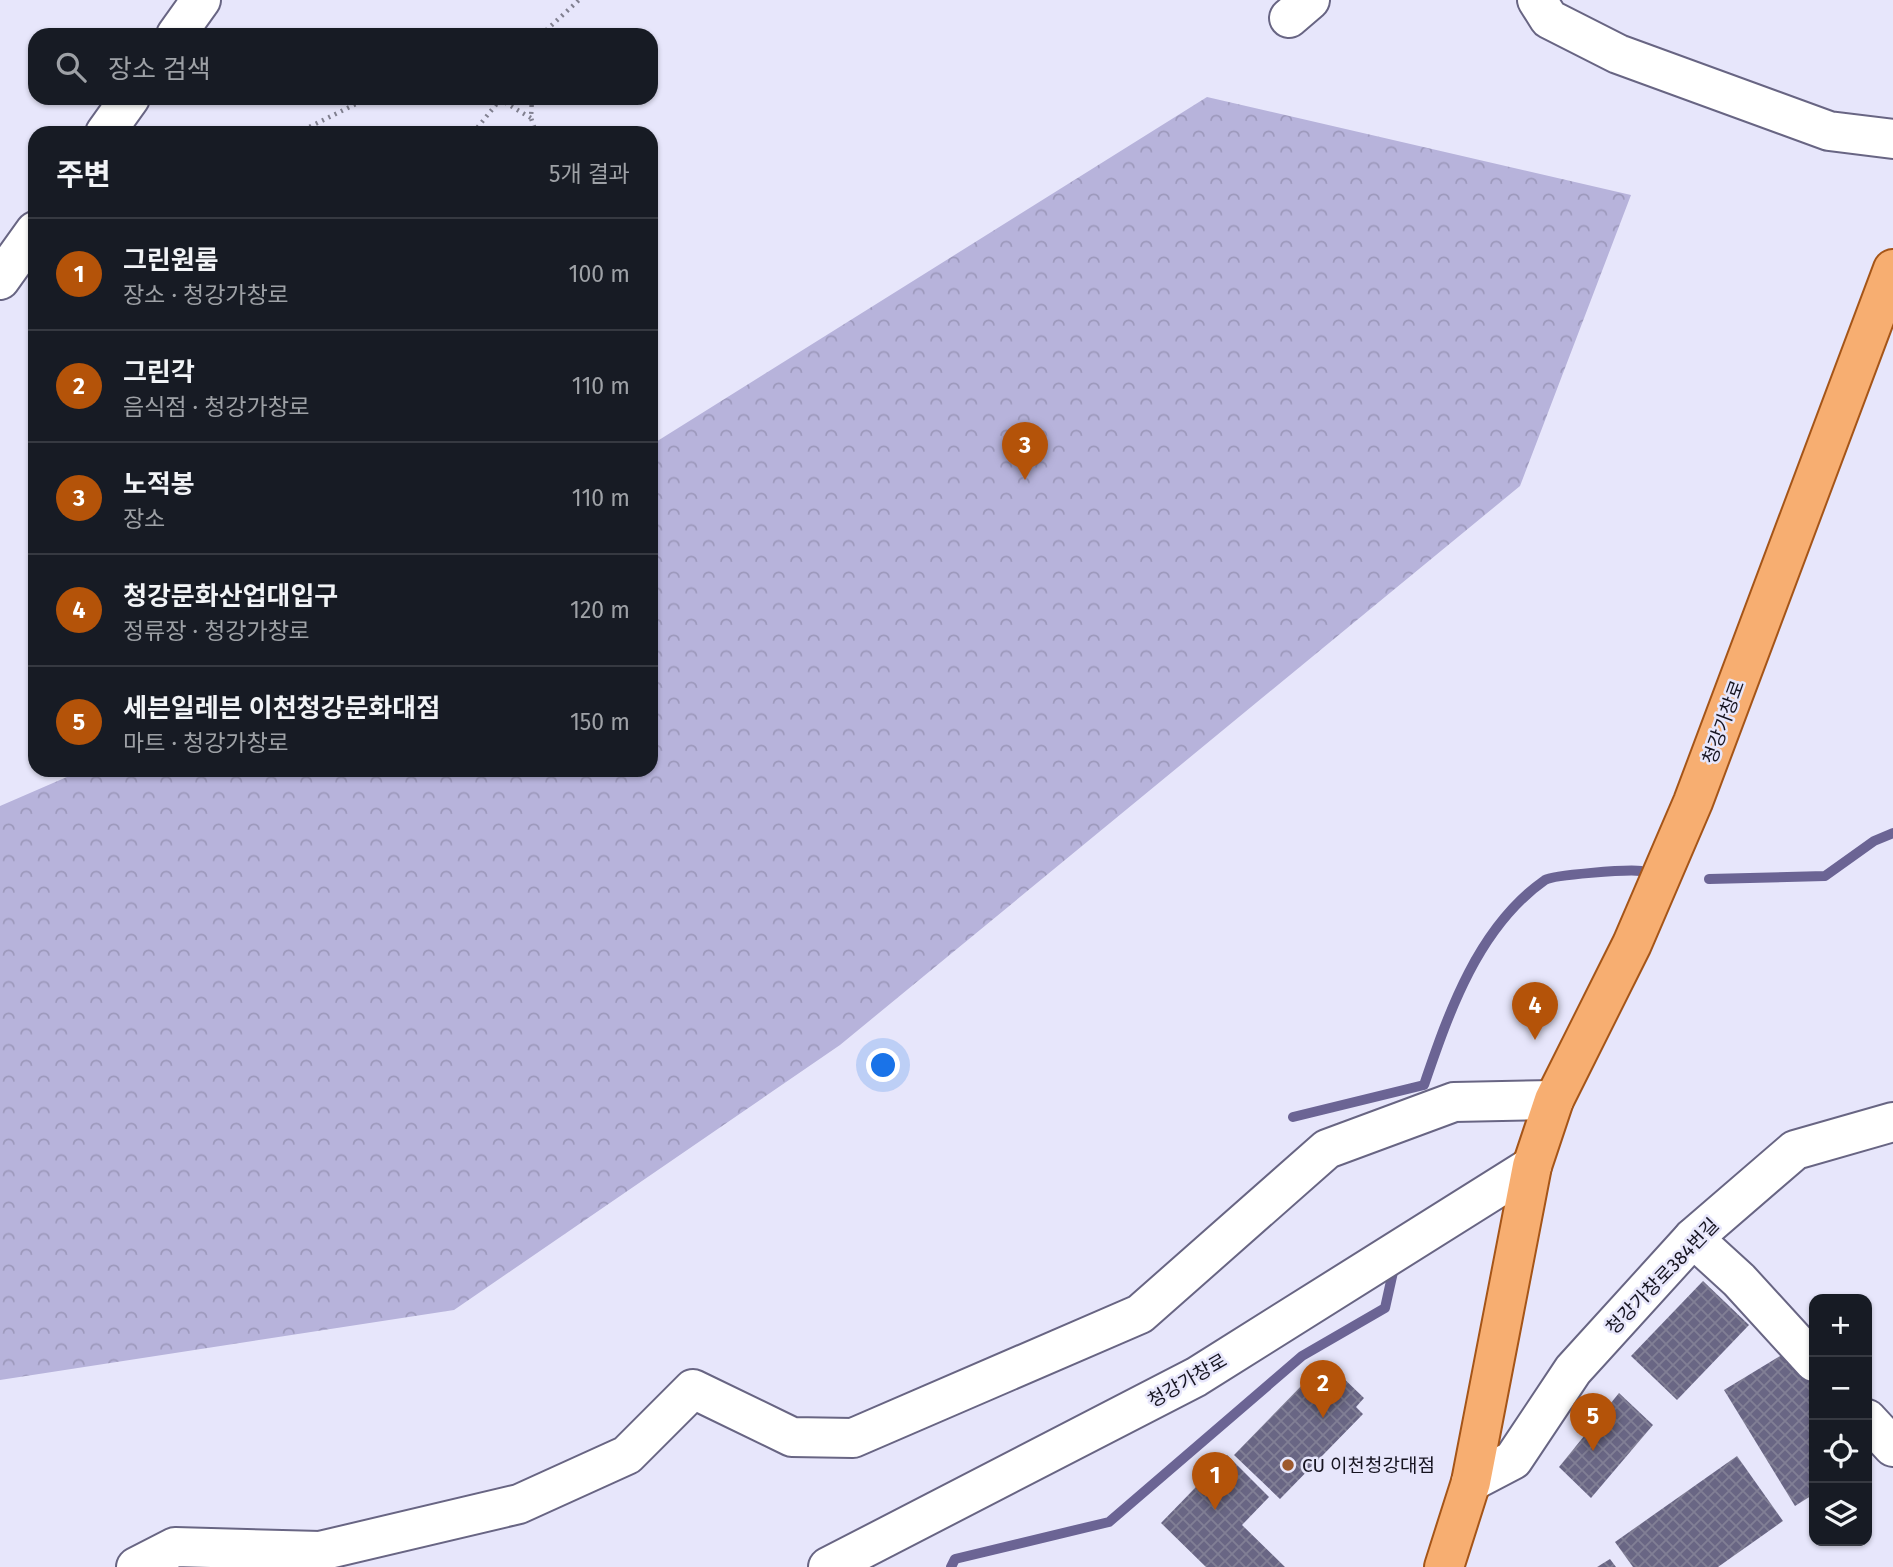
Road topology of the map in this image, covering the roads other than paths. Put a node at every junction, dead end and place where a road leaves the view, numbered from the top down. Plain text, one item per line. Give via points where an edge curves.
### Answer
1 (201, 0) edge
2 (1537, 0) edge
3 (181, 28) edge
4 (125, 105) edge
5 (110, 126) edge
6 (1893, 139) edge
7 (28, 241) edge
8 (1893, 269) edge
9 (0, 280) edge
10 (1554, 1100) junction
11 (1893, 1122) edge
12 (1532, 1166) junction
13 (1693, 1238) junction
14 (1809, 1357) edge
15 (1868, 1420) edge
16 (1893, 1447) edge
17 (1471, 1482) junction
18 (136, 1567) edge
19 (828, 1567) edge
20 (1444, 1567) edge

1 - 3 street
2 - 6 street via 1549,19 1618,54 1829,131
4 - 5 street
7 - 9 street
8 - 10 main road, 청강가창로 via 1693,802 1632,944
10 - 12 main road, 청강가창로
10 - 18 street via 1454,1102 1327,1149 1140,1314 853,1438 792,1437 693,1389 627,1455 519,1504 320,1551 175,1547
11 - 13 street, 청강가창로384번길 via 1795,1150
12 - 17 main road, 청강가창로
12 - 19 street, 청강가창로 via 1196,1377
13 - 14 street via 1739,1280
13 - 17 street, 청강가창로384번길 via 1573,1370 1513,1460
15 - 16 street
17 - 20 main road, 청강가창로

